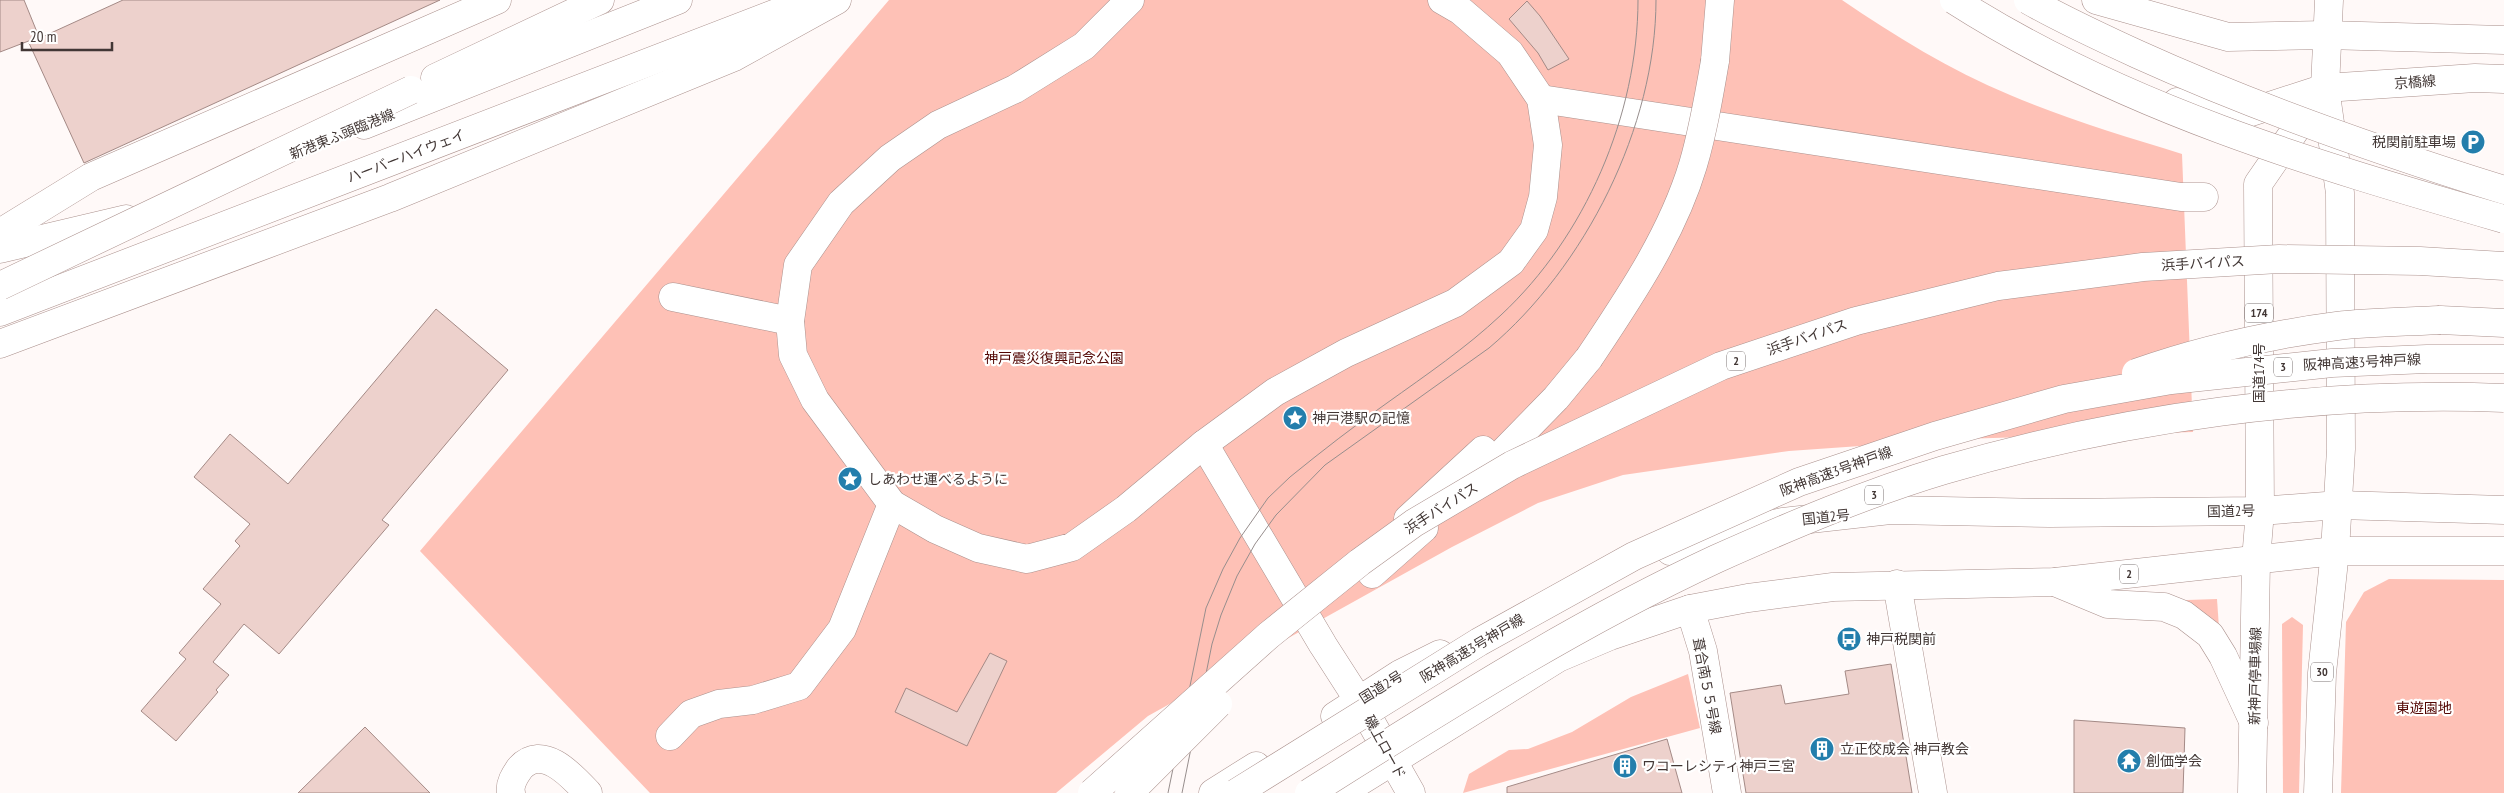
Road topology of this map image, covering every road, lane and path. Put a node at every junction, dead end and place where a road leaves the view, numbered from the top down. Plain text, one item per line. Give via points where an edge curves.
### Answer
1 (497, 0) edge
2 (600, 0) edge
3 (678, 0) edge
4 (761, 0) edge
5 (811, 0) edge
6 (837, 0) edge
7 (1130, 0) edge
8 (1442, 0) edge
9 (1703, 0) edge
10 (1720, 0) edge
11 (1945, 0) edge
12 (1954, 0) edge
13 (2028, 0) edge
14 (2096, 0) edge
15 (2329, 0) edge
16 (2326, 35) junction
17 (2504, 40) edge
18 (2504, 79) edge
19 (2325, 88) junction
20 (1541, 99) junction
21 (2504, 190) edge
22 (2204, 197) dead end
23 (2504, 218) edge
24 (0, 233) edge
25 (0, 249) edge
26 (2504, 266) edge
27 (2504, 278) edge
28 (0, 286) edge
29 (0, 292) edge
30 (673, 298) dead end
31 (0, 312) edge
32 (790, 321) junction
33 (2504, 323) edge
34 (0, 344) edge
35 (2504, 359) edge
36 (2429, 398) junction
37 (2504, 398) edge
38 (2064, 399) junction
39 (2504, 405) edge
40 (1204, 444) junction
41 (892, 504) junction
42 (2339, 505) junction
43 (2504, 510) edge
44 (2260, 511) junction
45 (2335, 551) junction
46 (2504, 551) edge
47 (2256, 560) junction
48 (1366, 568) junction
49 (2055, 582) junction
50 (1897, 584) junction
51 (1690, 609) junction
52 (1359, 701) junction
53 (2254, 723) junction
54 (670, 736) dead end
55 (1394, 761) junction
56 (511, 793) edge
57 (588, 793) edge
58 (1092, 793) edge
59 (1128, 793) edge
60 (1213, 793) edge
61 (1236, 793) edge
62 (1309, 793) edge
63 (1342, 793) edge
64 (1410, 793) edge
65 (1727, 793) edge
66 (1932, 793) edge
67 (2252, 793) edge
68 (2318, 793) edge

1 - 24 main road via 91,177
2 - 28 main road, bridge
3 - 25 main road, 新港東ふ頭臨港線 via 139,216
4 - 29 main road, ハーバーハイウェイ
5 - 31 main road, ハーバーハイウェイ
6 - 34 main road via 725,61 390,198
7 - 32 main road via 1084,46 1015,89 938,125 890,158 841,202 798,265
8 - 20 main road via 1461,11 1510,53
9 - 48 main road, bridge via 1698,56 1675,163 1657,210 1632,259 1574,348 1509,424
10 - 48 main road, bridge via 1707,109 1692,166 1672,217 1646,268 1589,358 1515,442 1459,497
11 - 19 main road, 京橋線 via 2053,53 2196,109 2239,116
12 - 23 main road, bridge via 2014,37 2134,96 2320,165
13 - 21 main road, bridge via 2098,36 2253,104 2356,142
14 - 16 main road via 2228,37
15 - 16 main road
16 - 17 main road
16 - 19 main road
18 - 19 main road, 京橋線
19 - 42 main road via 2340,193
19 - 44 main road, 国道174号 / 174 via 2258,184
20 - 22 main road via 2181,197
20 - 40 main road via 1548,145 1543,197 1534,230 1510,262 1456,304 1346,352 1275,392
26 - 48 main road, 浜手バイパス / 2, bridge via 2279,259 2143,267 1998,286 1856,321 1721,366 1512,465 1456,496
27 - 48 main road, 浜手バイパス / 2 via 2281,272 2143,280 2000,298 1860,333 1724,378 1603,434 1465,509
30 - 32 main road
32 - 41 main road via 793,355 815,400
33 - 38 main road, 3, bridge via 2440,320 2338,326 2253,339 2170,361
35 - 38 main road, 阪神高速3号神戸線 / 3, bridge via 2332,363 2172,380
36 - 37 main road, 3, bridge
36 - 39 main road, 3, bridge
36 - 62 main road, 3, bridge via 2330,401 2176,418 2073,437 1942,471 1898,486 1715,560 1594,622 1472,691
38 - 61 main road, 阪神高速3号神戸線 / 3, bridge via 1935,436 1799,482 1634,556 1479,642
40 - 41 main road via 1126,509 1072,547 1027,559 978,548 935,529
40 - 52 main road, 磯上ロード
41 - 54 main road via 842,629 799,686 753,700 719,704 691,714
42 - 43 main road, 国道2号
42 - 44 main road, 国道2号
42 - 45 main road
44 - 47 main road, 国道174号 / 174
44 - 52 main road, 国道2号 via 2050,513 1890,510 1784,522 1700,540 1614,570 1400,674
45 - 46 main road, 2
45 - 47 main road, 2
45 - 68 main road, 30 via 2322,673
47 - 49 main road, 2
47 - 53 main road, 新神戸停車場線
48 - 58 main road, 浜手バイパス / 2, bridge via 1269,635
48 - 59 main road, 浜手バイパス / 2, bridge via 1218,704
49 - 50 main road, 2
49 - 53 main road via 2108,604 2164,607 2184,615 2210,635
50 - 51 main road, 2 via 1795,592
50 - 66 main road
51 - 55 main road, 2 via 1610,636 1558,658
51 - 65 main road, 葺合南５５号線 via 1703,651
52 - 55 main road, 磯上ロード
52 - 60 main road, 国道2号
53 - 67 main road, 新神戸停車場線
55 - 63 main road, 2
55 - 64 main road, 磯上ロード
56 - 57 main road via 514,776 524,764 535,759 548,760 564,770

